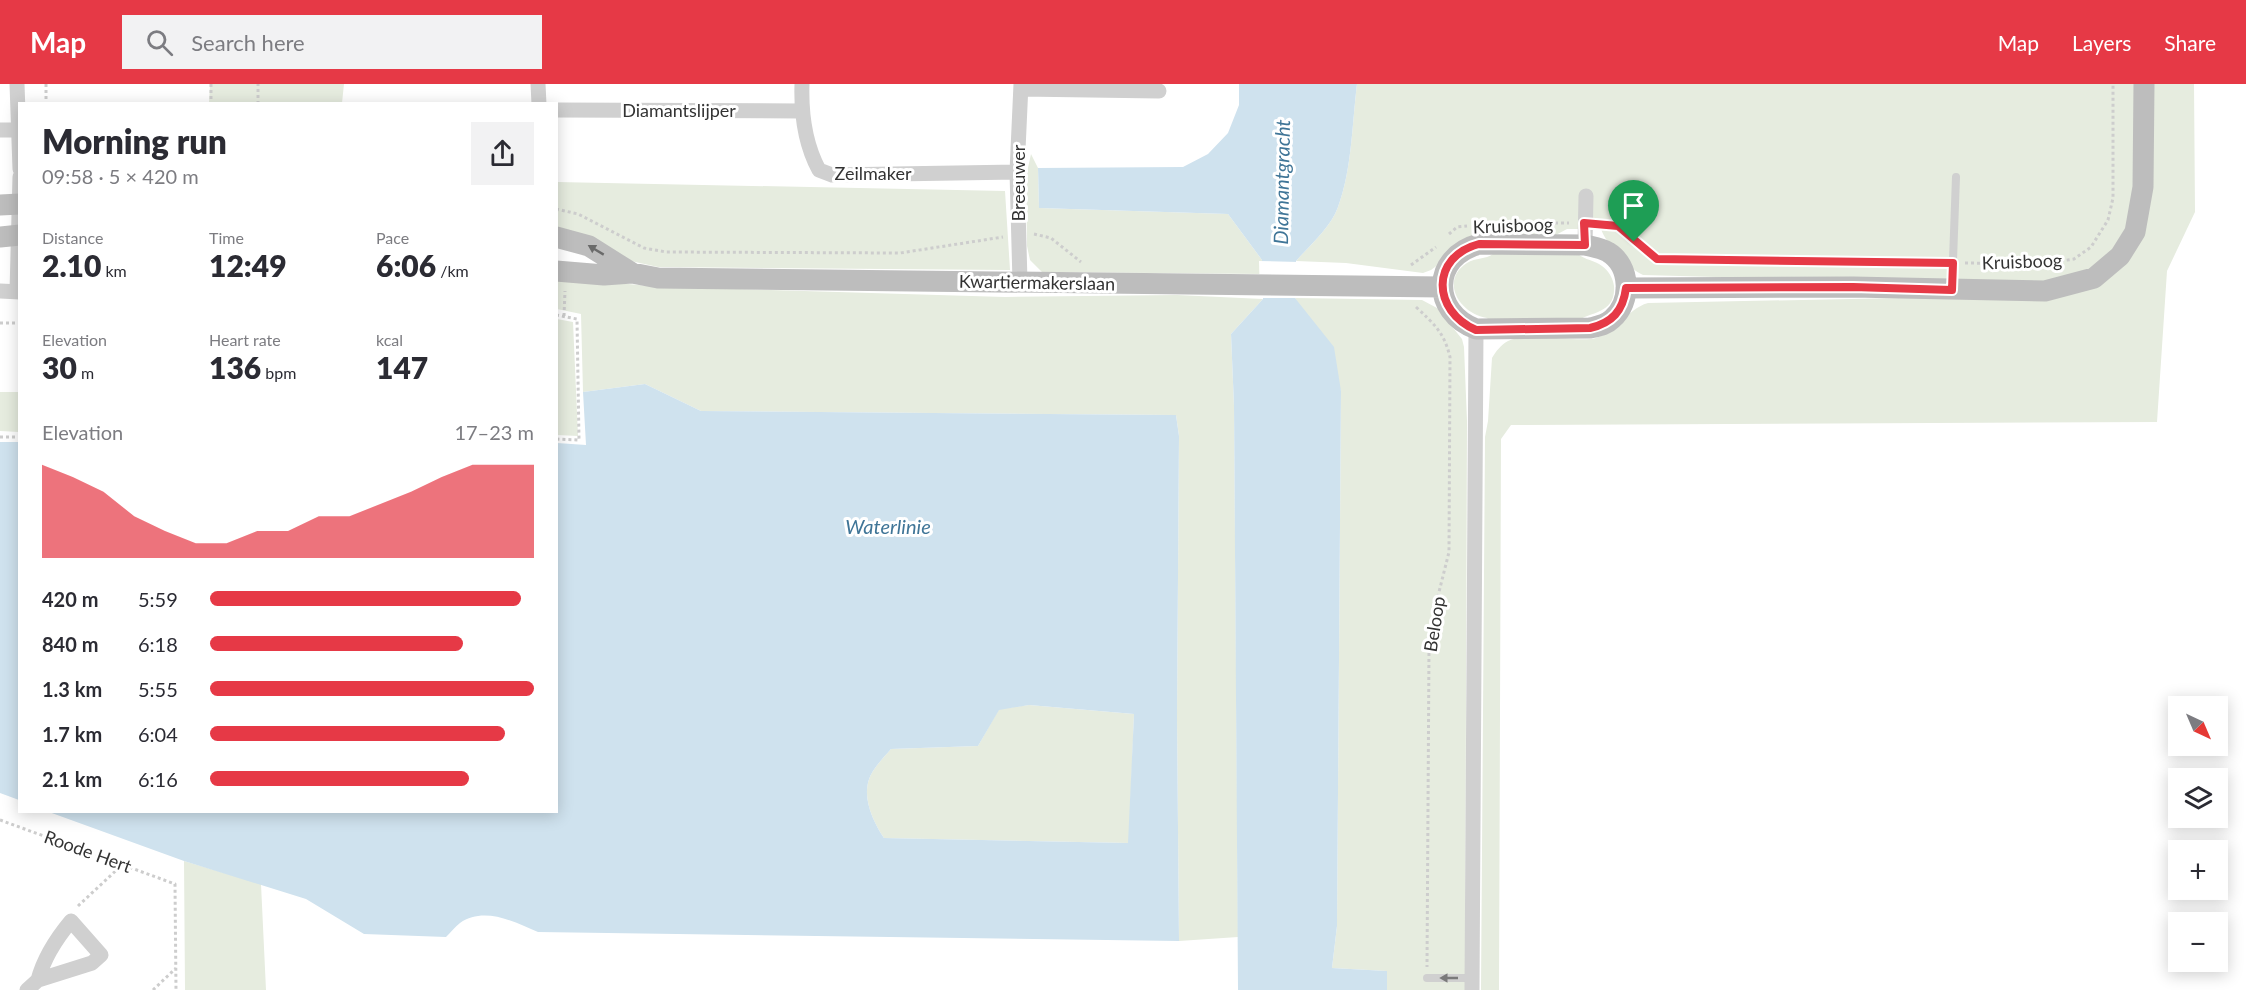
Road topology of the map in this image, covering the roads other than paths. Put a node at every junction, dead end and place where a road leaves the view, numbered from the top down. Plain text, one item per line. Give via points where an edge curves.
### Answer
1 (17, 84) edge
2 (538, 84) edge
3 (802, 84) edge
4 (2144, 84) edge
5 (1021, 87) edge
6 (1159, 91) dead end
7 (538, 102) edge
8 (18, 107) edge
9 (558, 110) edge
10 (801, 111) junction
11 (0, 130) edge
12 (18, 130) edge
13 (1017, 172) junction
14 (1956, 177) dead end
15 (18, 185) edge
16 (1586, 196) dead end
17 (13, 204) edge
18 (12, 236) edge
19 (558, 238) edge
20 (1585, 245) junction
21 (558, 271) edge
22 (632, 273) junction
23 (1020, 282) junction
24 (1442, 287) junction
25 (1626, 288) junction
26 (1952, 290) junction
27 (0, 291) edge
28 (18, 292) edge
29 (1476, 330) junction
30 (1427, 978) road end
31 (1472, 984) edge
32 (33, 985) edge

1 - 8 street
2 - 7 street
3 - 10 street, Zeilmaker
4 - 26 main road, Kruisboog via 2143,187 2135,232 2120,256 2094,278 2045,291
5 - 6 street
5 - 13 street, Breeuwer
9 - 10 street, Diamantslijper
10 - 13 street, Zeilmaker via 813,158 819,170 832,175
11 - 12 street
13 - 23 street, Breeuwer
14 - 26 lane
15 - 17 street
16 - 20 street
17 - 18 street
18 - 28 street
22 -> 19 main road, Kwartiermakerslaan via 590,246
20 - 24 main road via 1468,247 1450,263
20 - 25 main road via 1616,258 1626,276
21 - 22 main road, Kwartiermakerslaan
22 - 23 main road, Kwartiermakerslaan via 658,278
23 - 24 main road, Kwartiermakerslaan via 1301,286 1410,275
24 - 29 main road via 1444,301 1455,317
25 - 26 main road, Kruisboog
25 - 29 main road via 1620,310 1604,325
27 - 28 street
29 - 31 street, Beloop
31 -> 30 lane
32 - 32 street via 57,937 71,921 101,955 92,963

